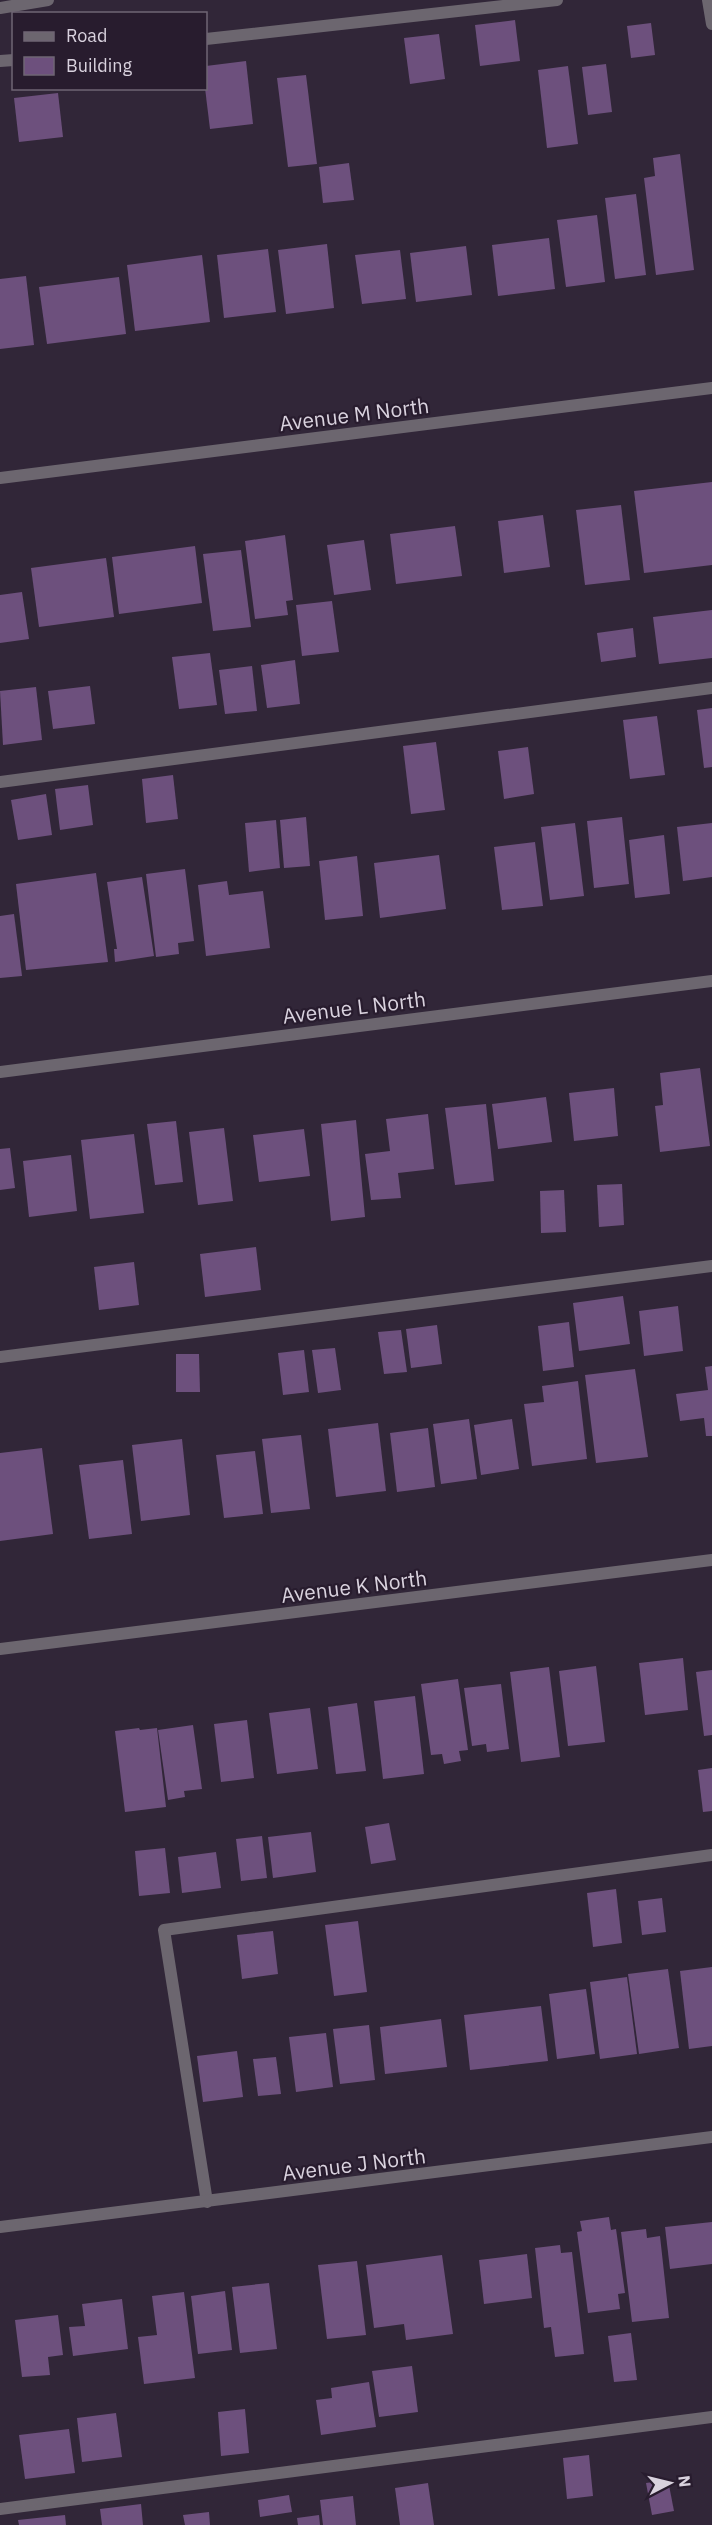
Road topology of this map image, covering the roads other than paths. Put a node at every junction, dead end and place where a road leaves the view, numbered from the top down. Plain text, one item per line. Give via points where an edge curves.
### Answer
1 (48, 0) edge
2 (557, 0) edge
3 (708, 0) edge
4 (0, 8) edge
5 (712, 24) edge
6 (207, 39) edge
7 (712, 388) edge
8 (0, 478) edge
9 (712, 688) edge
10 (0, 782) edge
11 (712, 981) edge
12 (0, 1072) edge
13 (712, 1266) edge
14 (0, 1357) edge
15 (712, 1560) edge
16 (0, 1649) edge
17 (712, 1855) edge
18 (712, 2137) edge
19 (207, 2202) junction
20 (0, 2227) edge
21 (712, 2417) edge
22 (0, 2508) edge

1 - 4 street
2 - 6 street
3 - 5 street
7 - 8 street, Avenue M North
9 - 10 street
11 - 12 street, Avenue L North
13 - 14 street
15 - 16 street, Avenue K North
17 - 19 street via 164,1930
18 - 19 street, Avenue J North
19 - 20 street, Avenue J North
21 - 22 street

